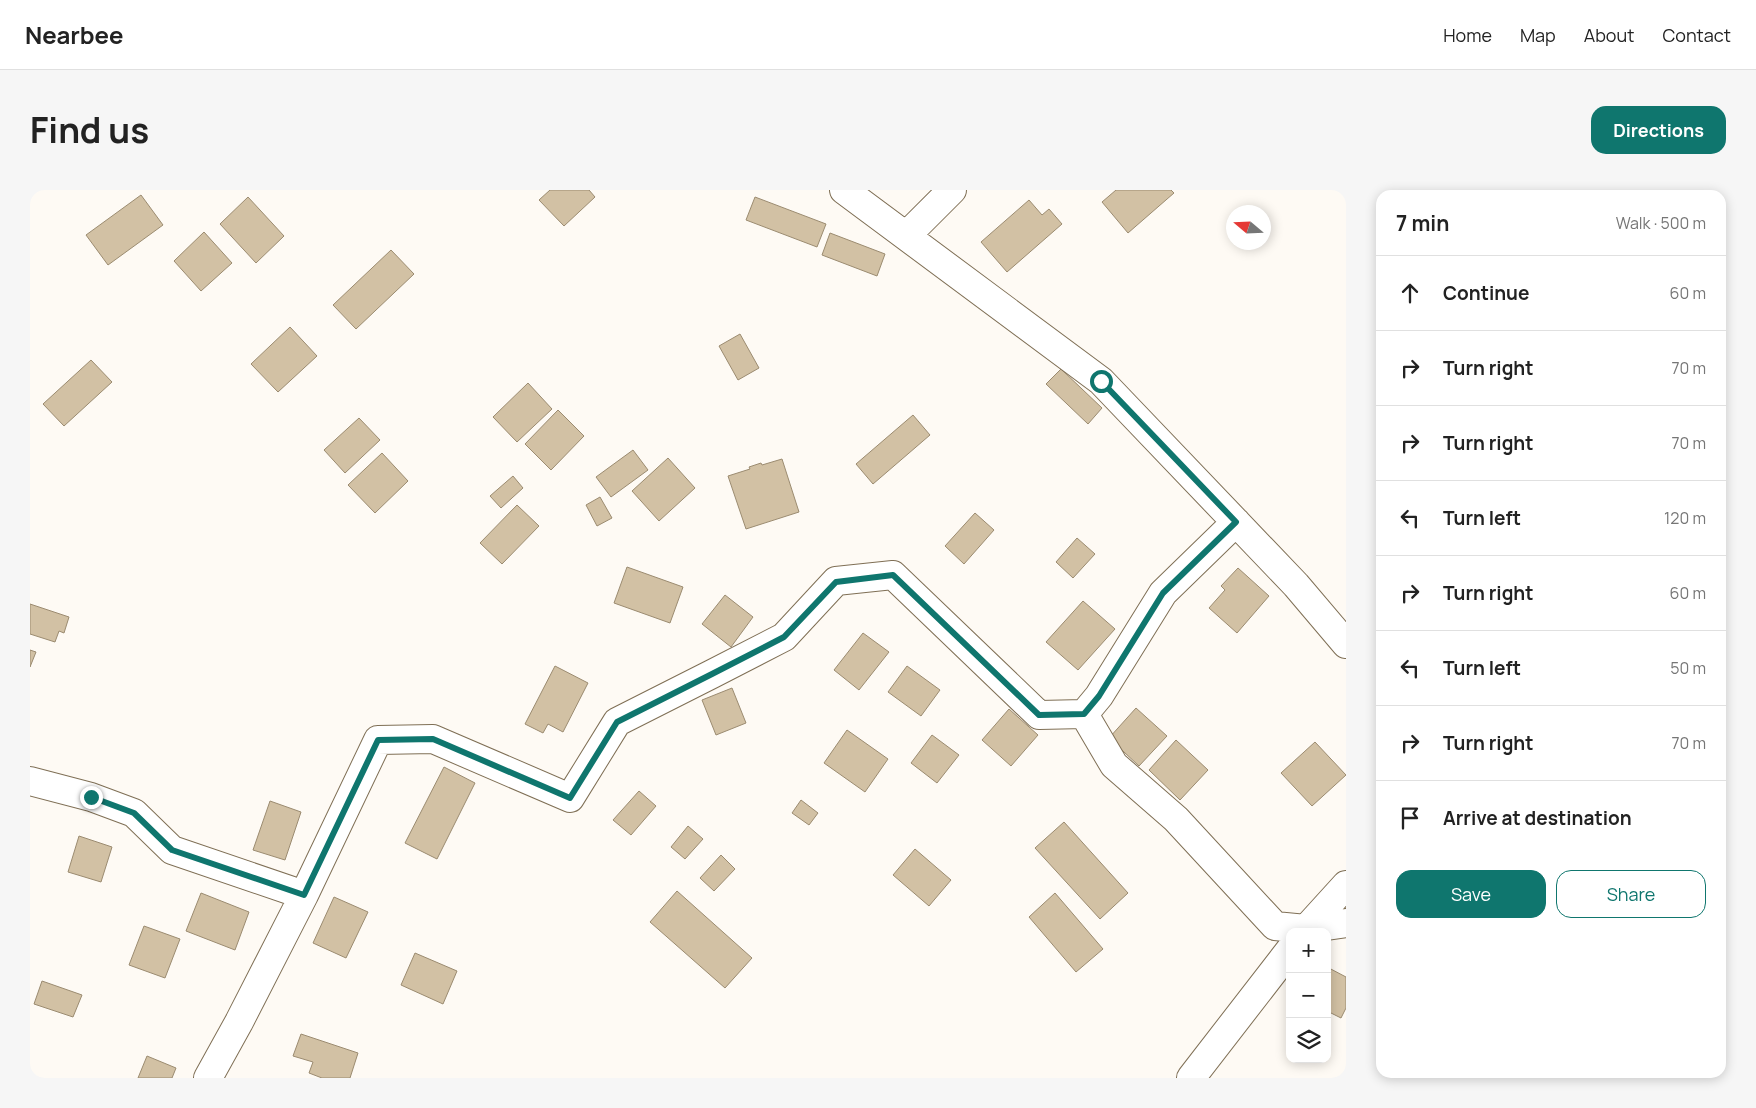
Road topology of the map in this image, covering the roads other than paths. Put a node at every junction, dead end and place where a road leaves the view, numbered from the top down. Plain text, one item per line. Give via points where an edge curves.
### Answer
1 (844, 190) edge
2 (952, 190) edge
3 (906, 235) junction
4 (1236, 522) junction
5 (1346, 644) edge
6 (1084, 714) junction
7 (30, 781) edge
8 (1346, 885) edge
9 (304, 895) junction
10 (1346, 923) edge
11 (1308, 928) edge
12 (1330, 928) edge
13 (1286, 931) edge
14 (1286, 955) edge
15 (208, 1078) edge
16 (1191, 1078) edge

1 - 3 street
2 - 3 street
3 - 4 street via 1101,381
4 - 5 street
4 - 6 street via 1163,593 1099,696
6 - 9 street via 1039,715 893,575 836,582 784,637 617,722 570,798 433,739 378,740
6 - 13 street via 1114,765 1176,820 1275,926
7 - 9 street via 91,797 134,813 172,850
8 - 11 street
9 - 15 street
10 - 12 street
14 - 16 street

